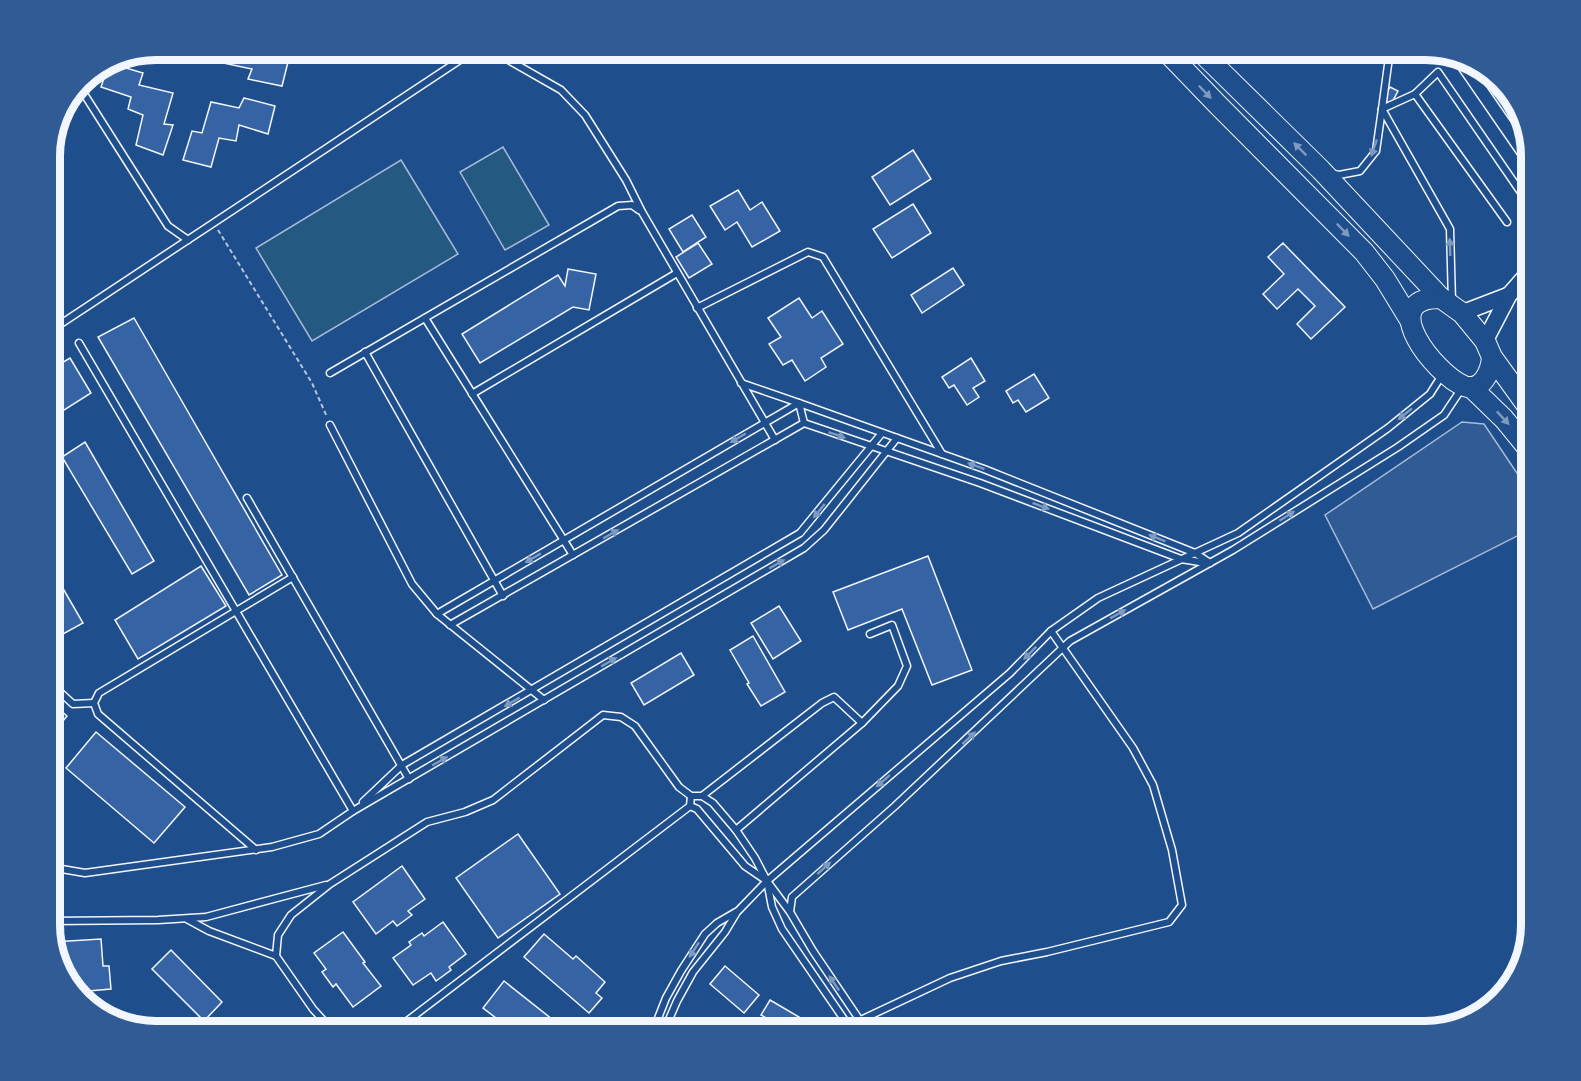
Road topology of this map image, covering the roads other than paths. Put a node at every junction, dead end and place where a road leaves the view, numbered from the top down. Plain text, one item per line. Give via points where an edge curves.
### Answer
1 (460, 60) edge
2 (508, 60) edge
3 (1174, 60) edge
4 (1208, 60) edge
5 (1389, 60) edge
6 (1467, 70) edge
7 (84, 94) edge
8 (1415, 94) junction
9 (1382, 109) junction
10 (1520, 146) edge
11 (1321, 170) junction
12 (1521, 191) edge
13 (642, 212) junction
14 (1507, 222) dead end
15 (188, 240) junction
16 (677, 273) junction
17 (1521, 282) edge
18 (1509, 295) junction
19 (1452, 306) junction
20 (697, 308) junction
21 (425, 318) junction
22 (1410, 320) junction
23 (60, 324) edge
24 (79, 343) dead end
25 (1489, 349) junction
26 (365, 352) junction
27 (330, 372) dead end
28 (1444, 372) junction
29 (741, 383) junction
30 (1467, 386) junction
31 (472, 394) junction
32 (1521, 395) edge
33 (799, 403) junction
34 (765, 423) junction
35 (804, 423) junction
36 (330, 425) road end
37 (882, 433) junction
38 (897, 438) junction
39 (1521, 439) edge
40 (775, 440) junction
41 (871, 446) junction
42 (887, 452) junction
43 (942, 454) junction
44 (247, 498) dead end
45 (564, 540) junction
46 (1195, 553) junction
47 (573, 555) junction
48 (1181, 559) junction
49 (1210, 563) junction
50 (293, 577) junction
51 (494, 580) junction
52 (503, 596) junction
53 (236, 612) junction
54 (437, 614) junction
55 (450, 626) junction
56 (1051, 631) junction
57 (870, 634) dead end
58 (1062, 648) junction
59 (531, 690) junction
60 (60, 692) edge
61 (544, 700) junction
62 (94, 703) junction
63 (862, 723) junction
64 (402, 765) junction
65 (410, 779) junction
66 (691, 796) junction
67 (702, 796) junction
68 (690, 807) junction
69 (353, 811) junction
70 (736, 830) junction
71 (256, 850) junction
72 (60, 869) edge
73 (767, 881) junction
74 (330, 884) junction
75 (737, 912) junction
76 (790, 912) junction
77 (187, 918) junction
78 (60, 921) edge
79 (276, 956) junction
80 (859, 1020) joint
81 (324, 1021) edge
82 (408, 1021) edge
83 (657, 1021) edge
84 (669, 1021) edge
85 (845, 1021) edge

1 - 15 lane
2 - 13 lane via 561,90 585,116
3 -> 22 highway via 1364,252
11 -> 4 highway
5 - 9 lane
6 - 10 street
7 - 15 lane via 168,226
8 - 9 lane
8 - 12 lane via 1438,72
8 - 14 lane
9 -> 11 lane via 1376,151 1360,171 1339,175
19 -> 9 lane via 1450,229
11 - 19 highway
13 - 16 lane
13 - 21 lane via 632,205 618,206
15 - 23 lane
16 - 20 lane
16 - 31 lane
17 - 18 street
18 - 19 street
18 - 25 street
19 - 22 highway via 1426,300 1412,309
19 - 25 highway
20 - 29 lane
20 - 43 lane via 808,252 823,257
21 - 26 lane
21 - 31 lane
22 - 28 highway via 1417,339
24 - 53 lane
25 - 30 highway via 1488,375
25 - 32 highway
26 - 27 lane
26 - 51 lane
28 - 30 highway
28 -> 46 lane via 1430,394 1388,428 1238,533
29 - 33 lane
29 - 34 lane
30 -> 39 highway
49 -> 30 lane via 1444,415
31 - 45 lane
33 - 34 lane
33 - 35 lane
33 - 37 lane
34 - 40 lane
34 -> 45 lane
35 - 40 lane
35 -> 41 lane
36 - 54 lane via 412,584
37 - 38 lane
37 - 41 lane
38 - 42 lane
38 - 43 lane
47 -> 40 lane
41 - 42 lane
41 -> 59 lane via 800,533
42 -> 48 lane
61 -> 42 lane via 804,548 824,530
46 -> 43 lane
44 - 50 lane
45 - 47 lane
45 -> 51 lane
46 - 48 lane
46 - 49 lane
47 - 52 lane
48 - 49 lane
48 - 56 lane via 1098,598
58 -> 49 lane
50 - 53 lane
50 - 64 lane
51 - 52 lane
51 - 54 lane
52 - 55 lane
53 - 62 lane via 99,693
53 - 69 lane
54 - 55 lane
55 - 59 lane
56 - 58 lane
56 -> 73 lane via 1010,673
57 - 63 lane via 892,625 907,666 898,686
76 -> 58 lane via 792,897
58 - 80 lane via 1133,747 1153,785 1172,850 1182,905 1169,922 1001,961 950,978
59 - 61 lane
59 -> 64 lane
60 - 62 lane via 74,704
65 -> 61 lane
62 - 71 lane via 98,714
63 - 67 lane via 834,697
63 - 70 lane
64 - 65 lane
64 - 69 lane
65 - 69 lane
66 - 67 lane
66 - 68 lane
66 - 74 lane via 679,787 635,726 621,717 603,715 493,800 427,822
67 - 70 lane
68 - 73 lane via 697,809 745,867
68 - 82 lane
69 - 71 lane via 319,834
70 - 73 lane
71 - 72 lane via 85,873
73 - 75 lane
73 - 76 lane
73 - 85 lane via 782,929
74 - 77 lane via 206,917
74 - 79 lane via 291,915 278,935
75 -> 83 lane via 705,934 666,998
75 - 84 lane via 693,972
80 -> 76 lane
77 - 78 lane
77 - 79 lane via 209,931
79 - 81 lane

